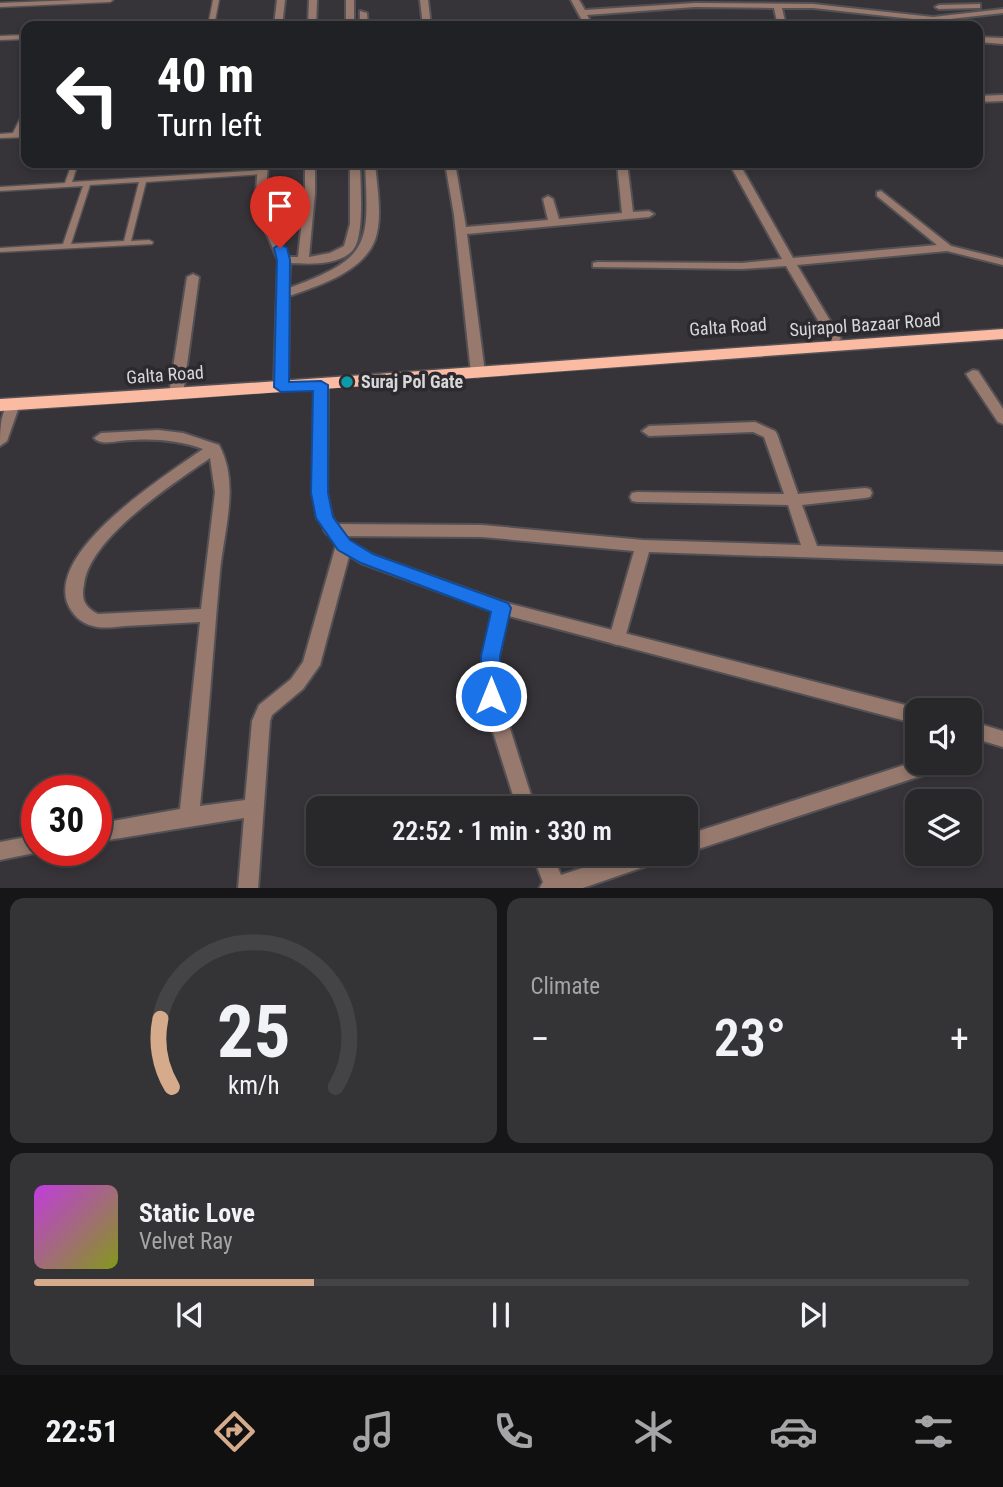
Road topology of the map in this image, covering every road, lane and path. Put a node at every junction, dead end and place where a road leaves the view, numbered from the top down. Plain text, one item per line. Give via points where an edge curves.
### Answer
1 (110, 0) edge
2 (216, 0) edge
3 (281, 0) edge
4 (313, 0) edge
5 (350, 0) edge
6 (424, 0) edge
7 (575, 0) edge
8 (799, 3) edge
9 (0, 5) edge
10 (778, 6) junction
11 (939, 7) dead end
12 (1003, 9) edge
13 (363, 13) dead end
14 (582, 13) junction
15 (933, 19) junction
16 (212, 21) edge
17 (279, 21) edge
18 (312, 21) edge
19 (350, 21) edge
20 (364, 21) edge
21 (426, 21) edge
22 (586, 21) edge
23 (781, 21) edge
24 (936, 21) edge
25 (21, 37) edge
26 (0, 38) edge
27 (983, 39) edge
28 (1003, 41) edge
29 (1003, 98) edge
30 (983, 99) edge
31 (21, 124) edge
32 (16, 135) junction
33 (21, 135) edge
34 (0, 136) edge
35 (73, 168) edge
36 (252, 168) edge
37 (262, 168) edge
38 (310, 168) edge
39 (356, 168) edge
40 (369, 168) edge
41 (451, 168) edge
42 (623, 168) edge
43 (737, 168) edge
44 (143, 179) junction
45 (87, 183) junction
46 (68, 184) junction
47 (1, 191) edge
48 (881, 194) dead end
49 (548, 199) dead end
50 (364, 205) junction
51 (649, 214) dead end
52 (628, 216) junction
53 (554, 222) junction
54 (461, 231) junction
55 (149, 242) dead end
56 (127, 243) junction
57 (66, 247) junction
58 (947, 248) junction
59 (0, 250) edge
60 (284, 260) junction
61 (303, 260) junction
62 (341, 260) junction
63 (1003, 262) edge
64 (789, 263) junction
65 (597, 265) dead end
66 (193, 277) dead end
67 (283, 294) junction
68 (1003, 325) edge
69 (1003, 334) edge
70 (835, 339) junction
71 (477, 369) junction
72 (972, 374) dead end
73 (321, 385) junction
74 (281, 387) junction
75 (176, 394) junction
76 (6, 405) edge
77 (1003, 419) edge
78 (649, 431) dead end
79 (102, 438) dead end
80 (0, 441) edge
81 (214, 448) junction
82 (865, 493) dead end
83 (637, 496) dead end
84 (794, 500) junction
85 (332, 530) junction
86 (344, 545) junction
87 (643, 546) junction
88 (811, 551) junction
89 (1003, 558) edge
90 (501, 608) junction
91 (209, 615) junction
92 (617, 638) junction
93 (905, 713) edge
94 (982, 735) edge
95 (1003, 739) edge
96 (905, 773) edge
97 (522, 796) edge
98 (256, 808) junction
99 (189, 816) junction
100 (112, 830) edge
101 (698, 840) edge
102 (21, 848) edge
103 (0, 851) edge
104 (546, 866) edge
105 (618, 866) edge
106 (248, 888) edge
107 (553, 888) edge

1 - 9 lane
2 - 16 lane
3 - 17 street
4 - 18 street
5 - 19 street
6 - 21 street
7 - 14 street
8 - 10 street
8 - 15 street
10 - 14 street via 695,5
10 - 23 street
11 - 12 street
12 - 15 street
13 - 20 street
14 - 22 street
15 - 24 street
25 - 26 lane
27 - 28 street
29 - 30 street
31 - 32 lane
32 - 33 lane
32 - 34 lane
35 - 46 lane
36 - 44 lane
37 - 60 street via 260,207
38 - 61 street
39 - 50 street
40 - 50 street
41 - 54 street
42 - 52 street
43 - 64 street
44 - 45 lane
44 - 56 lane
45 - 46 lane
45 - 57 lane
46 - 47 lane
48 - 58 street
49 - 53 street
50 - 62 street via 369,240 363,251
51 - 52 street
52 - 53 street
53 - 54 street
54 - 71 street
55 - 56 lane
56 - 57 lane
57 - 59 lane
58 - 63 street
58 - 64 street
60 - 61 street
60 - 67 street
61 - 62 street
62 - 67 street via 307,286
64 - 65 street
64 - 70 street
66 - 75 street
67 - 74 street
68 - 70 main road, Galta Road
69 - 71 main road, Sujrapol Bazaar Road
70 - 71 main road, Galta Road
71 - 73 main road, Galta Road
72 - 77 street
73 - 74 main road, Galta Road
73 - 85 street via 320,493
74 - 75 main road, Galta Road
75 - 76 main road, Galta Road
76 - 80 street
78 - 84 street via 763,429 771,434
79 - 81 street via 164,433
81 - 91 street via 221,483
81 - 91 street via 140,502 108,532 85,556 74,589 78,609 97,621
82 - 84 street
83 - 84 street
84 - 88 street
85 - 86 street
85 - 87 street via 482,531
86 - 90 street via 367,559
86 - 98 street via 311,665 298,684 265,709
87 - 88 street
87 - 92 street
88 - 89 street
90 - 92 street
90 - 97 street via 491,656 491,696
91 - 99 street
92 - 93 street
94 - 95 street
96 - 101 street
98 - 99 street
98 - 106 street
99 - 100 street
102 - 103 street
104 - 107 street
105 - 107 street

